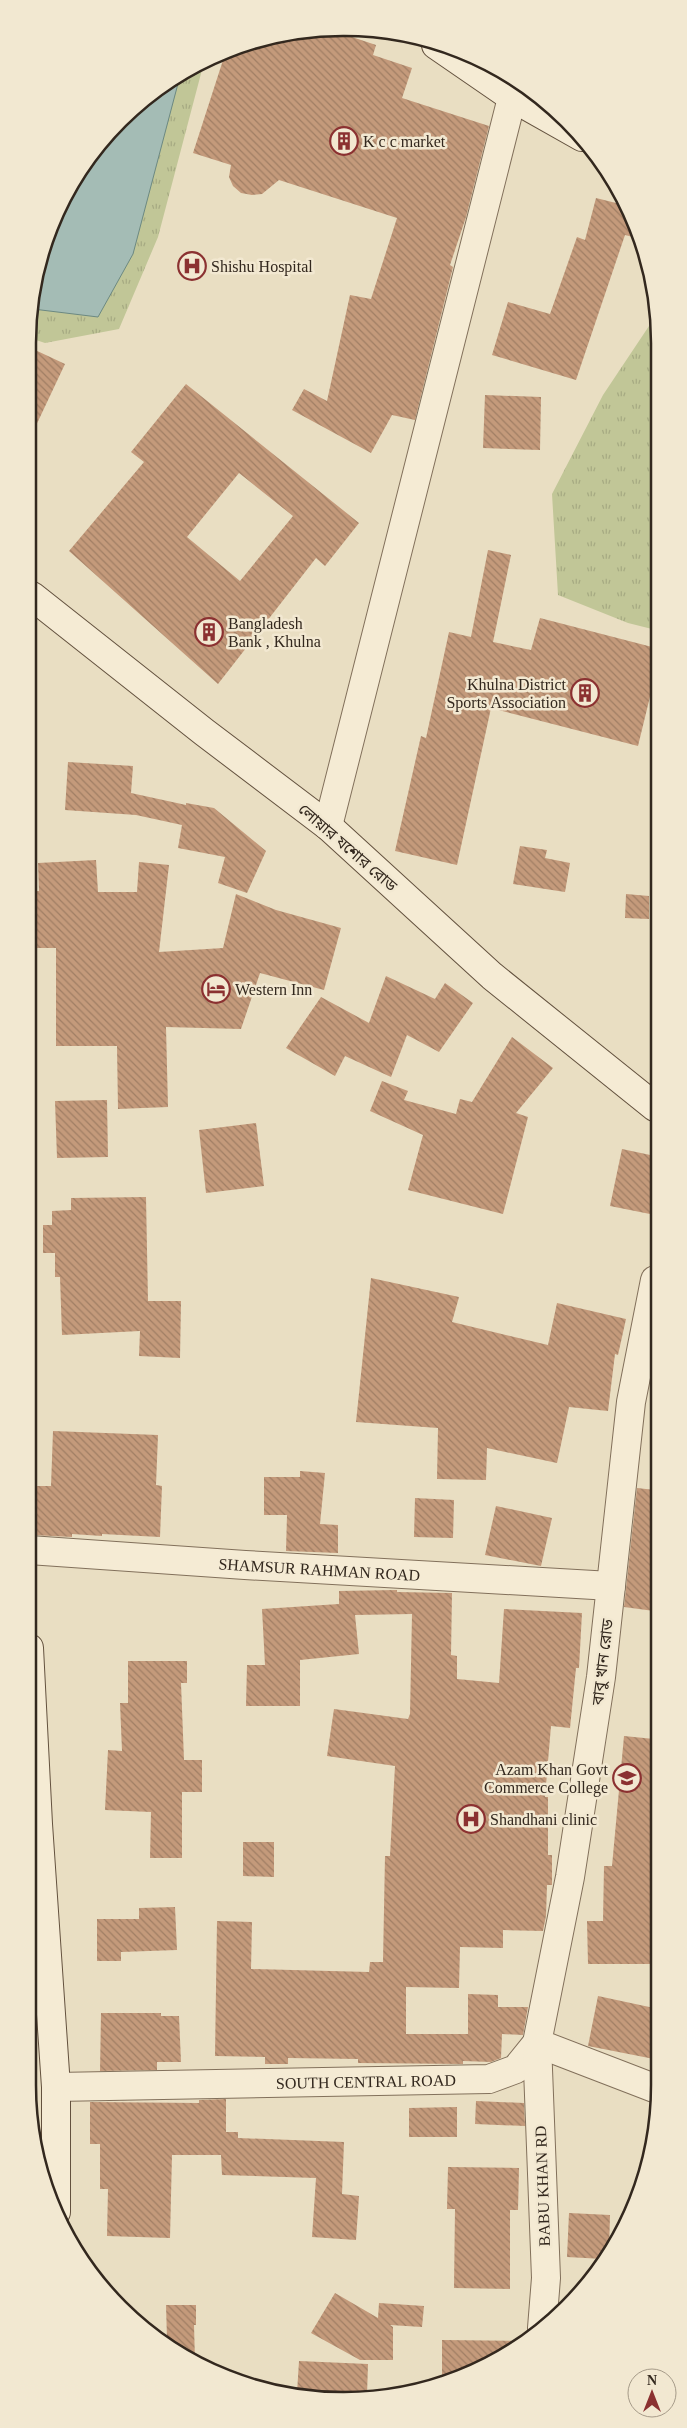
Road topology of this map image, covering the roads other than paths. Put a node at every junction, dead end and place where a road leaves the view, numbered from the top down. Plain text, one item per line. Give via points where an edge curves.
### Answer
1 (467, 63) edge
2 (515, 90) edge
3 (543, 110) edge
4 (36, 599) edge
5 (328, 826) junction
6 (651, 1104) edge
7 (651, 1300) edge
8 (36, 1550) edge
9 (611, 1586) junction
10 (36, 1785) edge
11 (537, 2043) junction
12 (56, 2087) junction
13 (651, 2087) edge
14 (56, 2191) edge
15 (543, 2319) edge

1 - 2 street
2 - 3 street
2 - 5 street
4 - 5 street, লোয়ার যশোর রোড
5 - 6 street, লোয়ার যশোর রোড via 492,976
7 - 9 street, বাবু খান রোড via 631,1402
8 - 9 street, SHAMSUR RAHMAN ROAD
9 - 11 street, বাবু খান রোড via 601,1677 570,1877
10 - 12 street
11 - 12 street, SOUTH CENTRAL ROAD via 516,2069 489,2079
11 - 13 street
11 - 15 street, BABU KHAN RD via 546,2278
12 - 14 street

